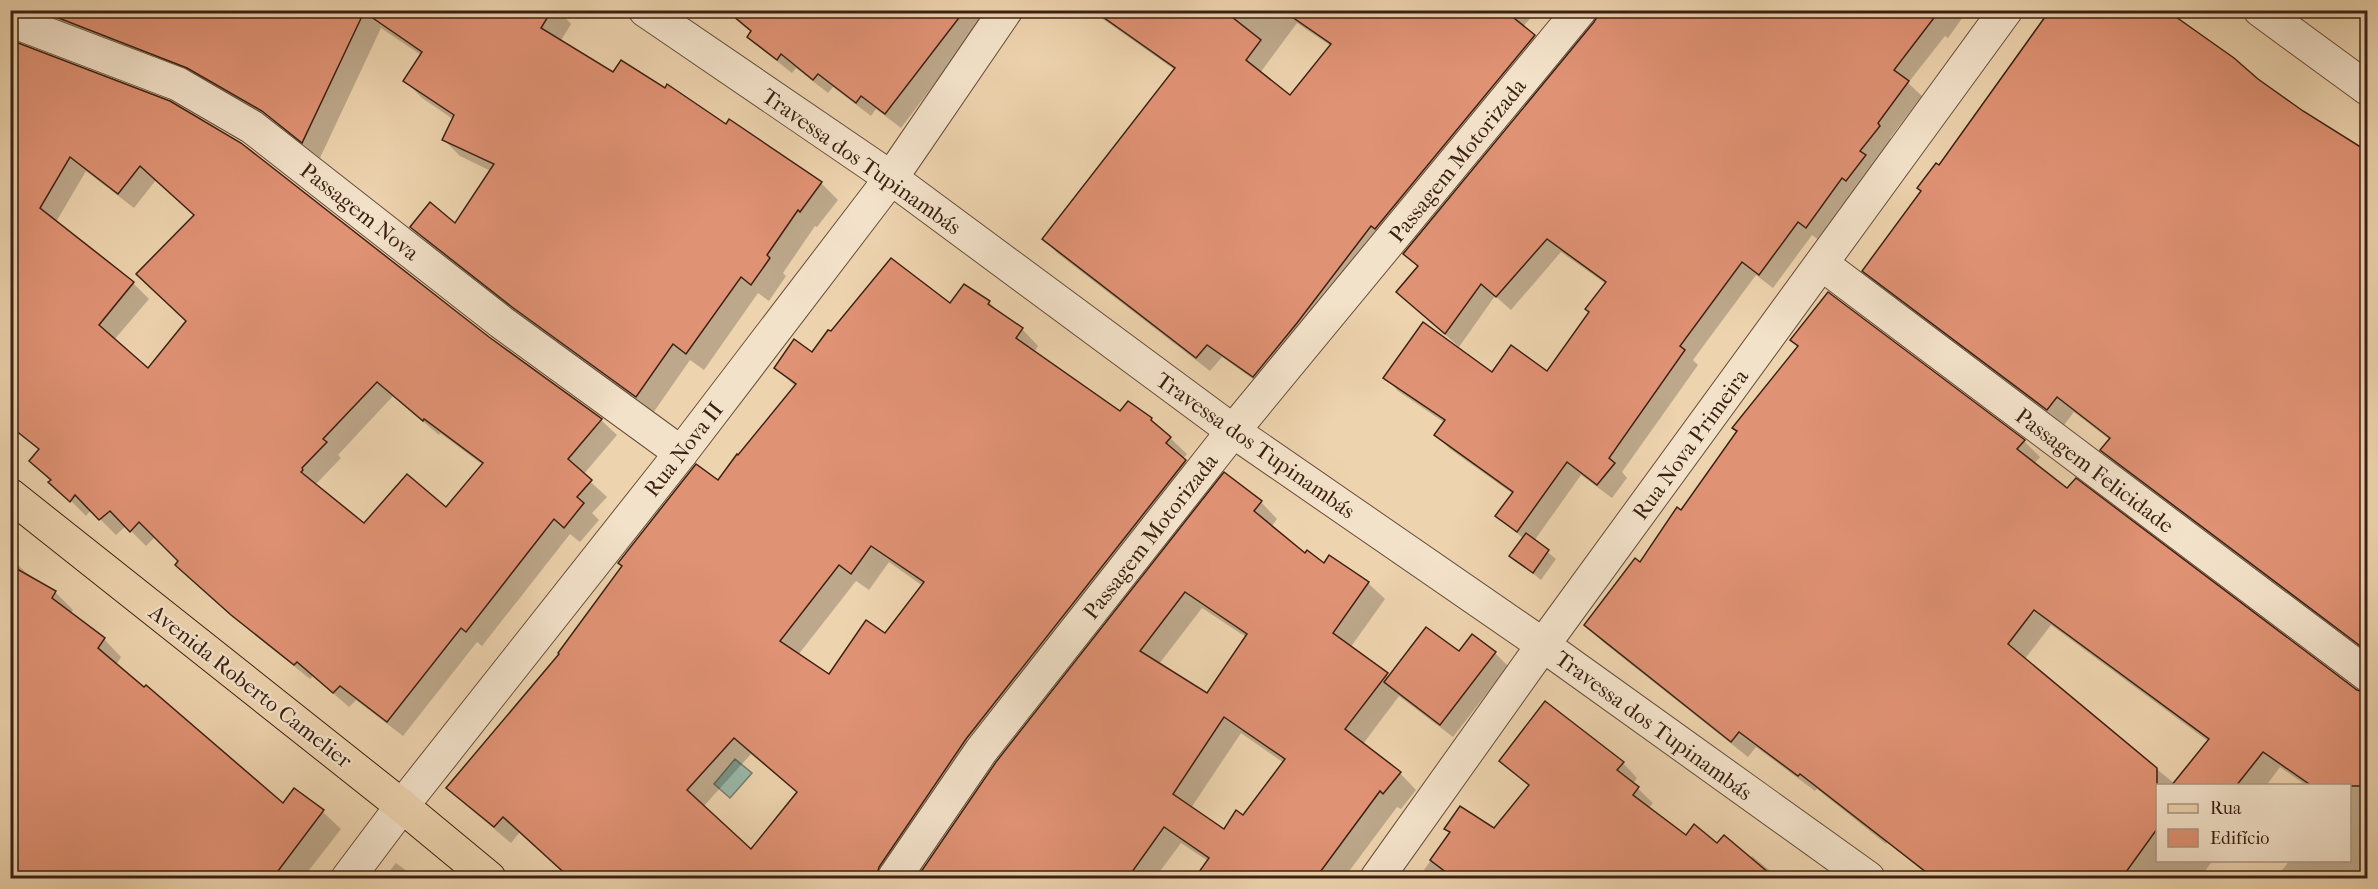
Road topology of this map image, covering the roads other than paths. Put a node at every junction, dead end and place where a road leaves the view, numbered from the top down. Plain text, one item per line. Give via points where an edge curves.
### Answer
1 (645, 10) edge
2 (1006, 10) edge
3 (1580, 10) edge
4 (2006, 10) edge
5 (2260, 10) edge
6 (10, 20) edge
7 (2367, 89) edge
8 (891, 178) junction
9 (1822, 264) junction
10 (1233, 431) junction
11 (681, 453) junction
12 (10, 495) edge
13 (1543, 645) junction
14 (2367, 675) edge
15 (402, 806) junction
16 (348, 879) edge
17 (489, 879) edge
18 (894, 879) edge
19 (1377, 879) edge
20 (1868, 879) edge

1 - 8 street, Travessa dos Tupinambás
2 - 8 street, Rua Nova II
3 - 10 street, Passagem Motorizada
4 - 9 street, Rua Nova Primeira
5 - 7 street
6 - 11 street, Passagem Nova via 178,84 252,127 501,322
8 - 10 street, Travessa dos Tupinambás
8 - 11 street, Rua Nova II
9 - 13 street, Rua Nova Primeira
9 - 14 street, Passagem Felicidade
10 - 13 street, Travessa dos Tupinambás
10 - 18 street, Passagem Motorizada via 981,752
11 - 15 street, Rua Nova II
12 - 15 main road, Avenida Roberto Camelier
13 - 19 street, Rua Nova Primeira
13 - 20 street, Travessa dos Tupinambás
15 - 16 street, Rua Nova II
15 - 17 main road, Avenida Roberto Camelier

